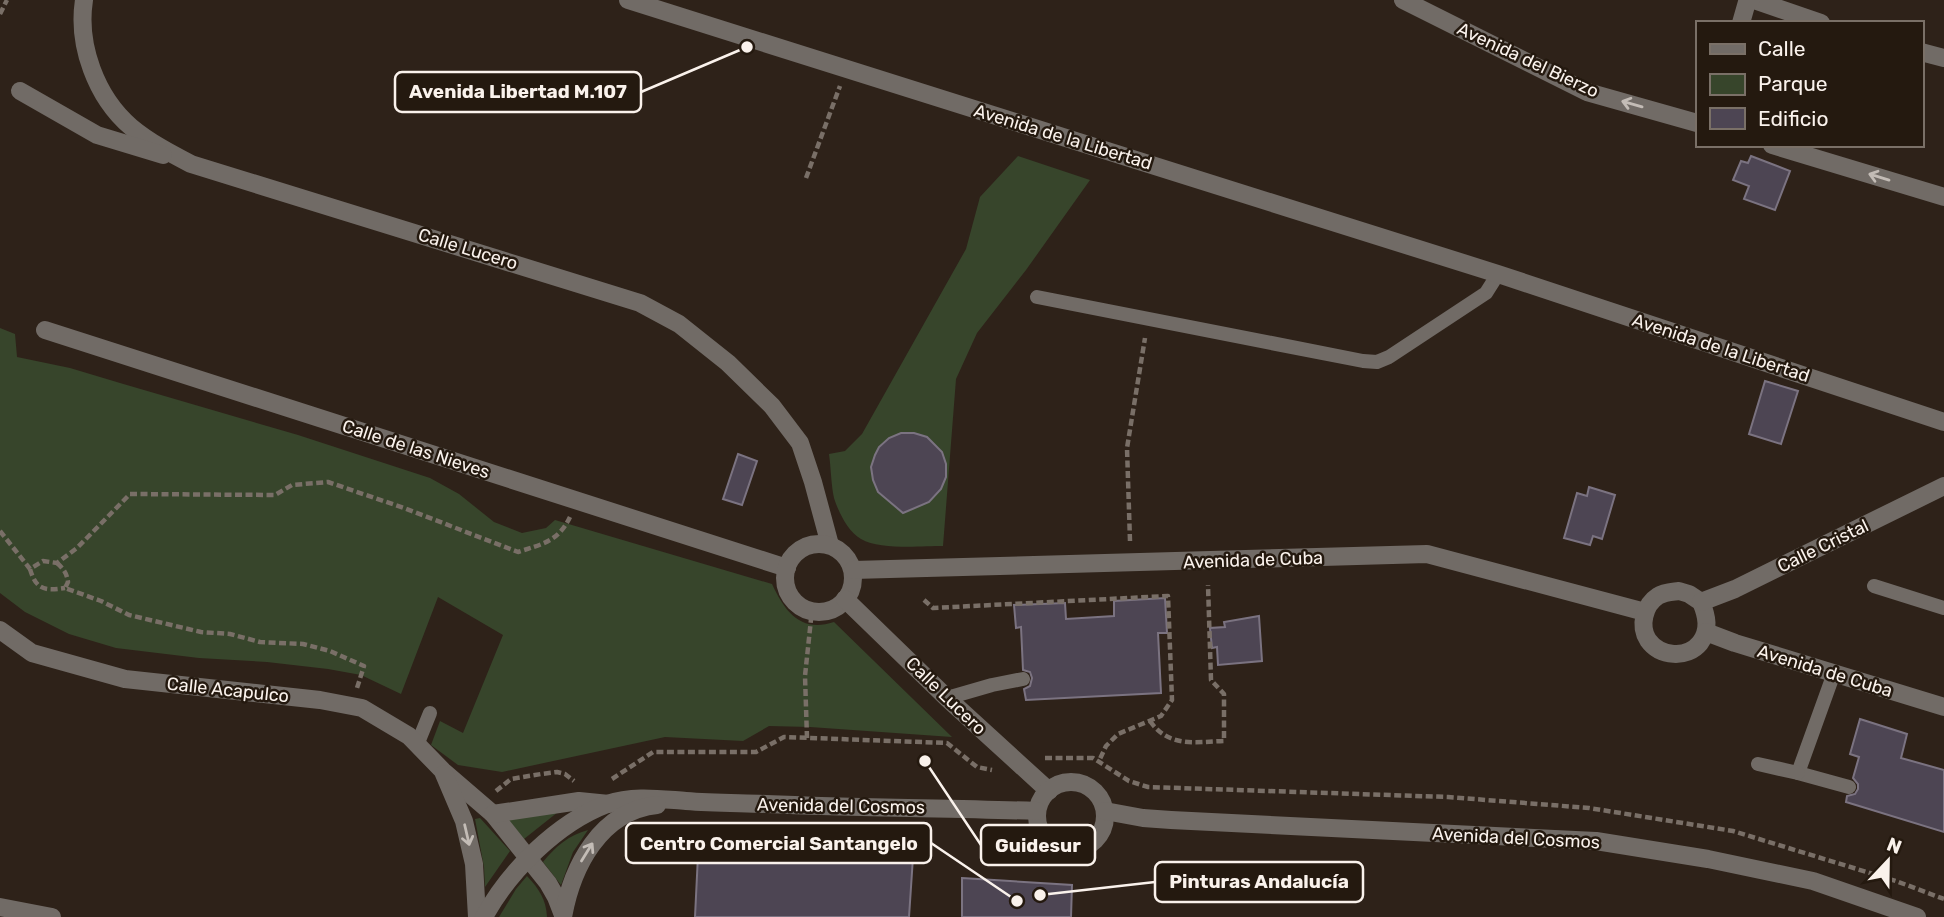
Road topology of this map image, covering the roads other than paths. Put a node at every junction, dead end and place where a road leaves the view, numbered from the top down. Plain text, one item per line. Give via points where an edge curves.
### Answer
1 (84, 0) edge
2 (628, 0) edge
3 (1403, 0) edge
4 (1752, 0) edge
5 (1742, 21) edge
6 (1815, 21) edge
7 (1923, 53) edge
8 (1944, 58) edge
9 (20, 91) dead end
10 (1696, 123) edge
11 (1779, 147) edge
12 (191, 164) junction
13 (1944, 197) edge
14 (1498, 274) junction
15 (1037, 298) dead end
16 (45, 330) dead end
17 (1944, 422) edge
18 (1944, 486) edge
19 (830, 545) junction
20 (787, 568) junction
21 (853, 570) junction
22 (1874, 586) dead end
23 (845, 599) junction
24 (1701, 602) junction
25 (1944, 608) edge
26 (1645, 612) junction
27 (0, 629) edge
28 (1706, 632) junction
29 (1834, 673) junction
30 (1023, 679) dead end
31 (947, 698) junction
32 (1944, 708) edge
33 (430, 712) dead end
34 (417, 745) junction
35 (1758, 764) dead end
36 (443, 771) junction
37 (1798, 773) junction
38 (1849, 787) dead end
39 (1049, 791) junction
40 (686, 801) junction
41 (609, 804) junction
42 (1037, 811) junction
43 (1105, 811) junction
44 (493, 814) junction
45 (527, 859) junction
46 (0, 907) edge
47 (563, 916) edge
48 (52, 917) edge
49 (477, 917) edge
50 (484, 917) edge
51 (1917, 917) edge

1 - 12 street, Calle Lucero via 83,34 91,69 106,98 129,125
2 - 14 street, Avenida de la Libertad
10 -> 3 street, Avenida del Bierzo via 1587,92
4 - 5 street via 1747,2
4 - 6 street
7 - 8 street
9 - 12 street via 97,135
13 -> 11 street
12 - 19 street, Calle Lucero via 640,303 679,324 772,406 800,443
14 - 15 lane via 1486,292 1377,362
14 - 17 street, Avenida de la Libertad
16 - 20 street, Calle de las Nieves
18 - 24 street, Calle Cristal
19 - 20 street via 802,549 792,556
19 - 21 street via 848,559
20 - 23 street via 789,592 804,608 827,611
21 - 23 street via 853,584
21 - 26 street, Avenida de Cuba via 1427,554
22 - 25 lane
23 - 31 street, Calle Lucero
24 - 26 street via 1679,591 1667,592
24 - 28 street
26 - 28 street via 1649,641 1672,654 1694,649
27 - 34 street, Calle Acapulco via 32,653 125,679 362,708
28 - 29 street, Avenida de Cuba
29 - 32 street, Avenida de Cuba
29 - 37 lane
30 - 31 lane
31 - 39 street, Calle Lucero via 1005,764
33 - 34 lane
34 - 36 street, Calle Acapulco
35 - 37 lane
36 - 44 street, Calle Acapulco
36 -> 49 street via 464,821 475,876
37 - 38 lane
39 - 42 street
39 - 43 street via 1077,782 1098,795
40 - 41 street via 637,798
40 - 42 street, Avenida del Cosmos
47 -> 40 street via 582,859 607,827 643,806
41 - 44 street via 579,801
41 - 45 street via 568,825
42 - 43 street via 1045,839 1055,847 1074,850 1097,838
43 - 51 street, Avenida del Cosmos via 1171,820 1596,841 1813,881
44 - 45 street, Calle Acapulco
45 - 47 street, Calle Acapulco via 548,883
45 - 50 street
46 - 48 street

